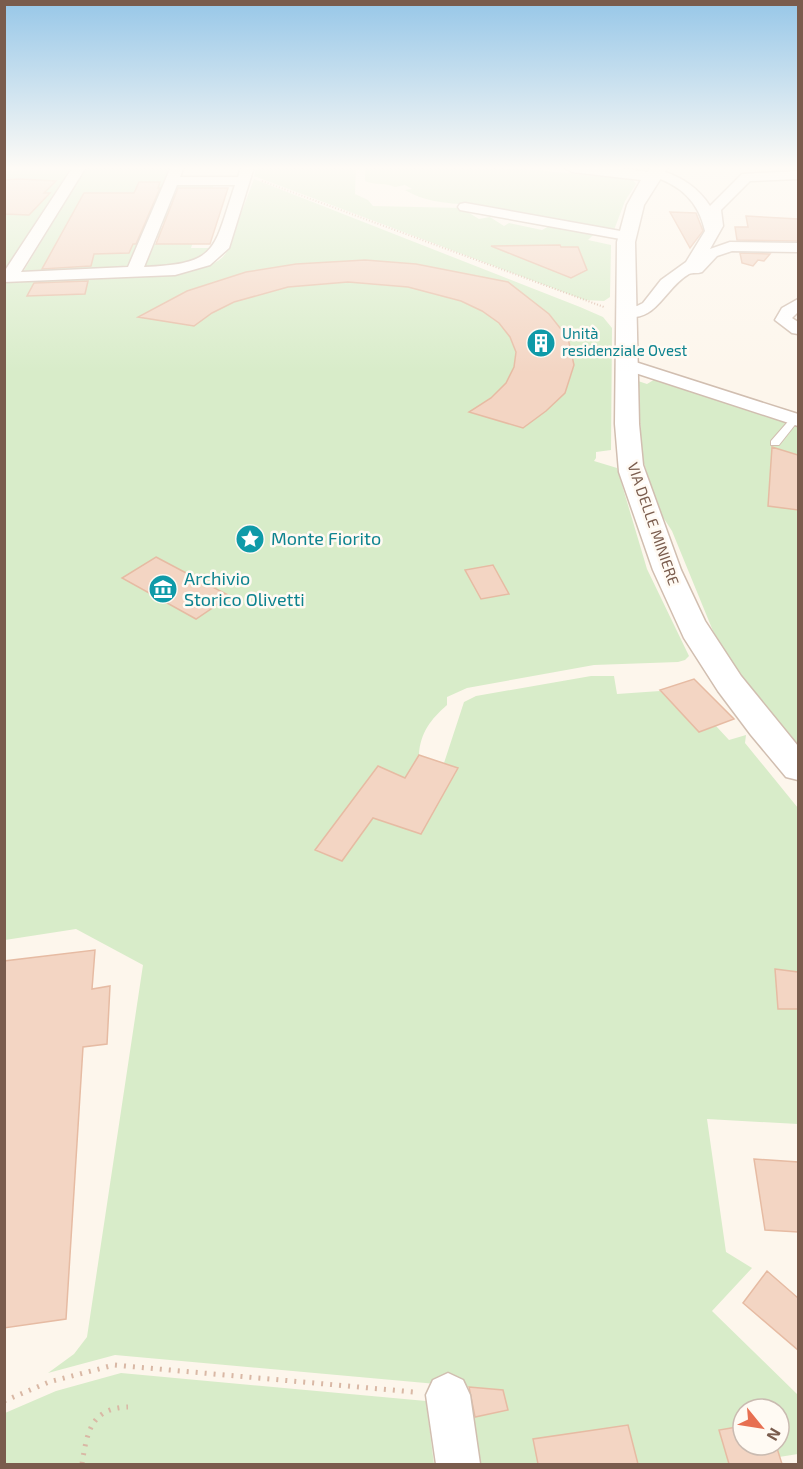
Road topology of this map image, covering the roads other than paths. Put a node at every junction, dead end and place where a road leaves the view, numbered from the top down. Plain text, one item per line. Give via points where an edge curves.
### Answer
1 (35, 236) edge
2 (149, 236) edge
3 (225, 236) edge
4 (626, 236) edge
5 (711, 236) edge
6 (798, 248) edge
7 (134, 271) junction
8 (7, 277) edge
9 (667, 284) junction
10 (798, 304) edge
11 (626, 312) junction
12 (798, 329) edge
13 (626, 364) junction
14 (797, 419) edge
15 (775, 443) dead end
16 (798, 768) edge
17 (448, 1395) road end
18 (458, 1464) edge

1 - 8 street
2 - 7 street
3 - 7 street via 215,256 188,267
4 - 11 street, VIA DELLE MINIERE
5 - 9 street via 692,265
6 - 9 street via 739,245 721,249 712,253 688,279
7 - 8 street
9 - 11 street via 649,306
10 - 12 street via 783,320
11 - 13 street, VIA DELLE MINIERE
13 - 14 street
13 - 16 street, VIA DELLE MINIERE via 629,459 668,576 708,653
14 - 15 lane
17 - 18 street

